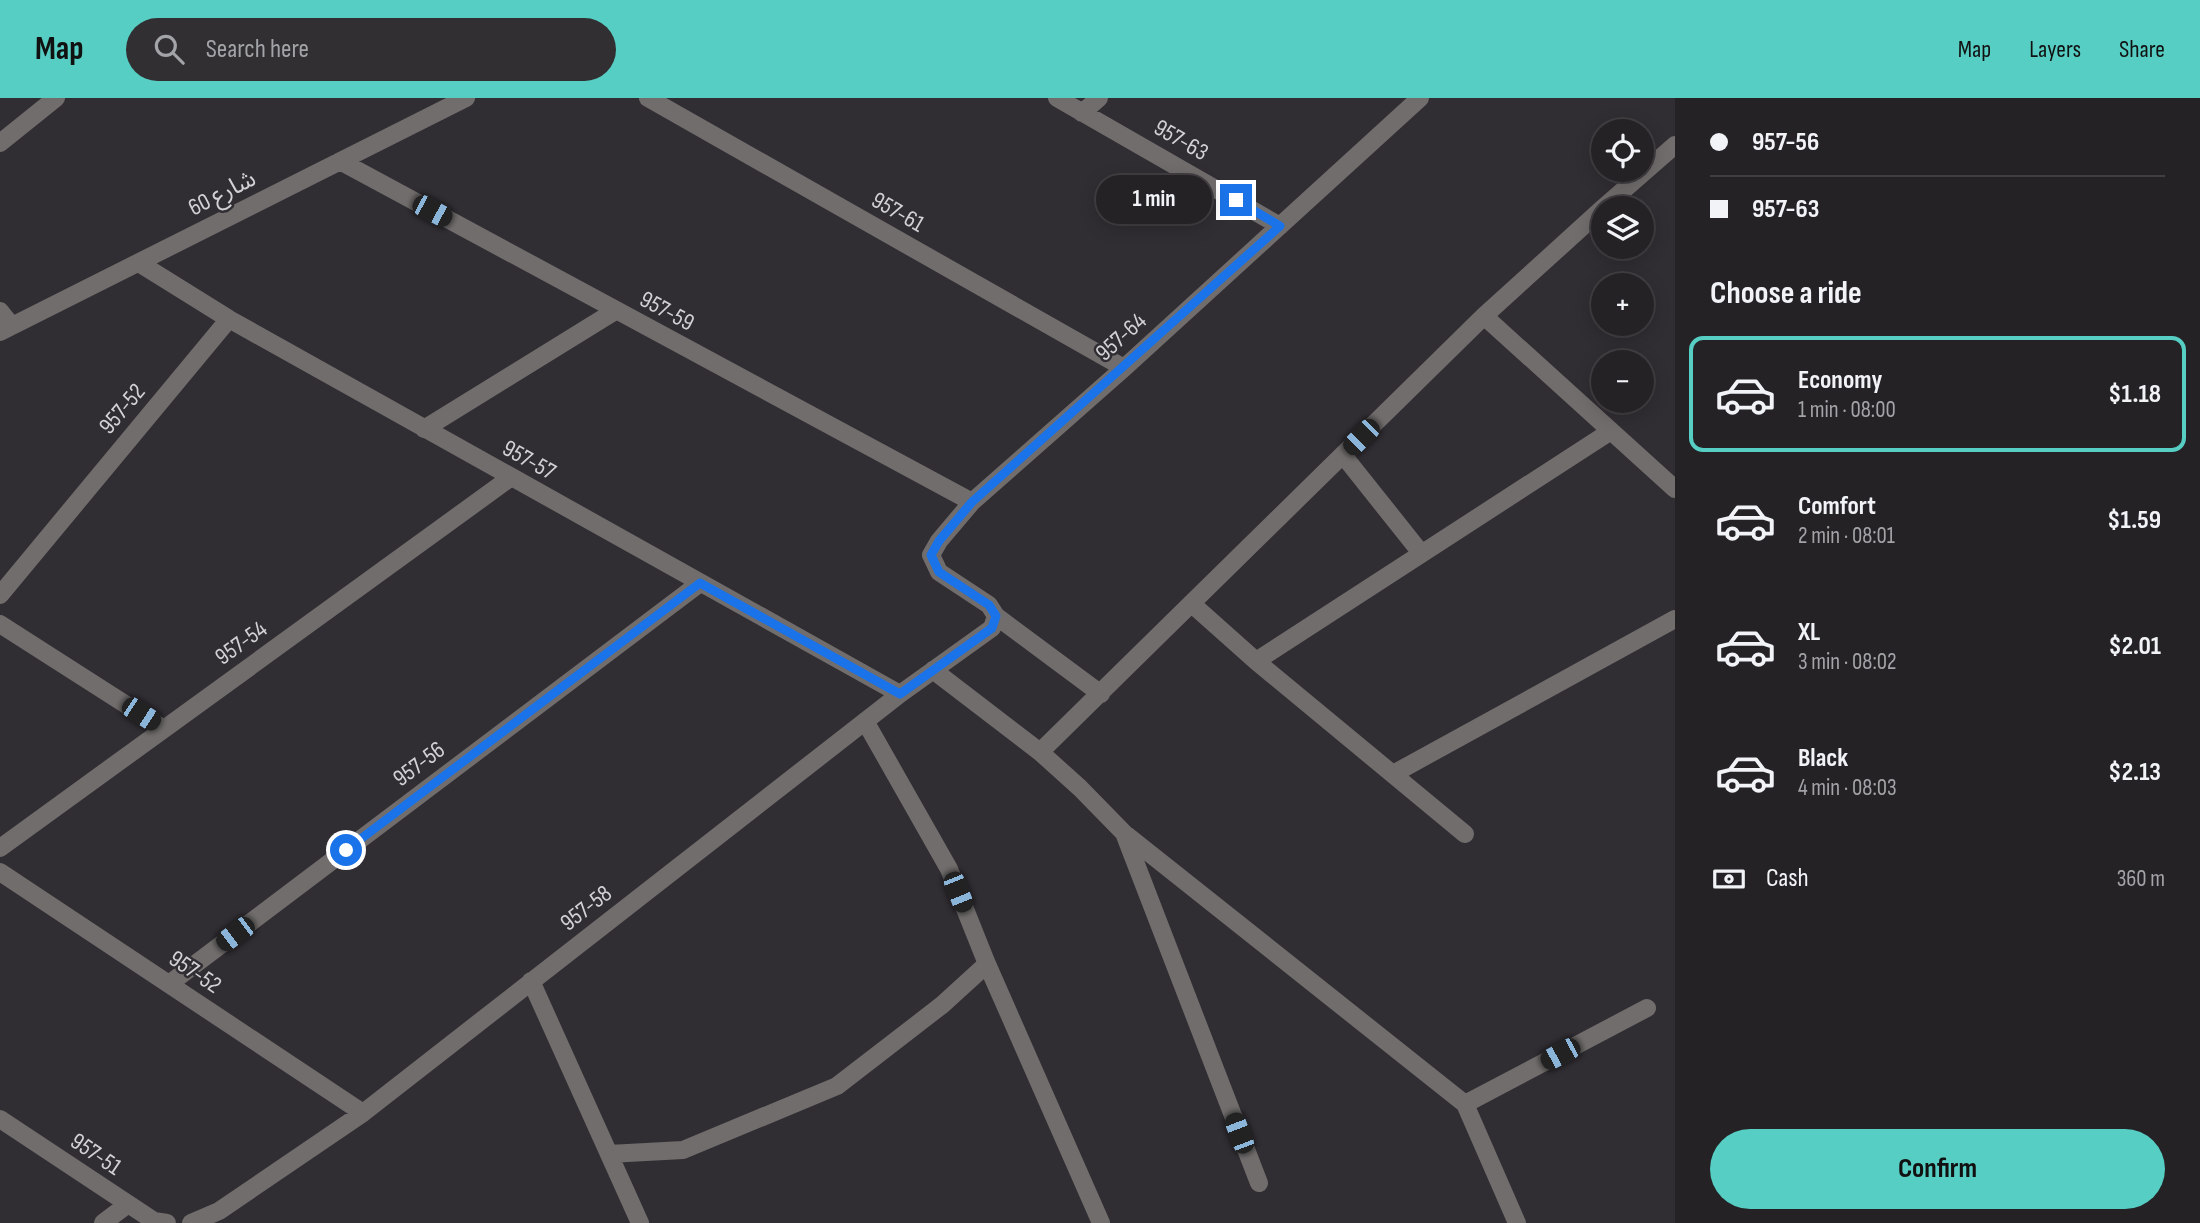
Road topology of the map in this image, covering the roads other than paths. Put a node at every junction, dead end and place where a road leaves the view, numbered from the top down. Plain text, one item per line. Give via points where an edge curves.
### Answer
1 (56, 98) edge
2 (466, 98) edge
3 (648, 98) edge
4 (1057, 98) edge
5 (1099, 98) edge
6 (1420, 98) edge
7 (1082, 113) junction
8 (0, 143) edge
9 (1675, 145) edge
10 (340, 161) junction
11 (1617, 196) edge
12 (1591, 219) edge
13 (1280, 226) junction
14 (139, 262) junction
15 (0, 311) edge
16 (615, 311) junction
17 (1484, 316) junction
18 (229, 319) junction
19 (6, 329) edge
20 (1124, 368) junction
21 (424, 429) junction
22 (1611, 430) junction
23 (1343, 454) junction
24 (510, 478) junction
25 (1675, 489) edge
26 (972, 502) junction
27 (1421, 553) junction
28 (700, 583) junction
29 (0, 595) edge
30 (1192, 604) junction
31 (996, 616) junction
32 (1675, 619) edge
33 (0, 624) edge
34 (1256, 661) junction
35 (933, 670) junction
36 (900, 694) junction
37 (1101, 694) junction
38 (865, 721) junction
39 (164, 729) junction
40 (1040, 752) junction
41 (1393, 774) junction
42 (1124, 832) junction
43 (1465, 834) dead end
44 (0, 848) edge
45 (0, 872) edge
46 (987, 964) junction
47 (531, 981) junction
48 (169, 984) junction
49 (1647, 1008) dead end
50 (1465, 1104) junction
51 (363, 1113) junction
52 (0, 1119) edge
53 (609, 1154) junction
54 (1259, 1182) dead end
55 (128, 1204) junction
56 (103, 1223) edge
57 (158, 1223) edge
58 (191, 1223) edge
59 (640, 1223) edge
60 (1101, 1223) edge
61 (1517, 1223) edge

1 - 8 street
2 - 10 street, شارع 60
3 - 20 street, 957-61
4 - 7 street, 957-63
5 - 7 street
6 - 13 street, 957-64
7 - 13 street, 957-63
9 - 11 street
10 - 14 street, شارع 60
10 - 16 street, 957-59
12 - 17 street
13 - 20 street, 957-64
14 - 18 street, 957-57
14 - 19 street, شارع 60
15 - 19 street
16 - 21 street
16 - 26 street, 957-59
17 - 22 street
17 - 23 street
18 - 21 street, 957-57
18 - 29 street, 957-52
20 - 26 street, 957-64
21 - 24 street, 957-57
22 - 25 street
22 - 27 street
23 - 27 street
23 - 30 street
24 - 28 street, 957-57
24 - 39 street, 957-54
26 - 31 street, 957-64 via 931,555 939,572 989,605
27 - 34 street
28 - 36 street, 957-57
28 - 48 street, 957-56
30 - 34 street
30 - 37 street
31 - 35 street, 957-58 via 992,628
31 - 37 street
32 - 41 street
33 - 39 street
34 - 41 street
35 - 36 street, 957-58
35 - 40 street
36 - 38 street, 957-58
37 - 40 street
38 - 46 street via 949,869
38 - 47 street, 957-58
39 - 44 street, 957-54
40 - 42 street
41 - 43 street
42 - 50 street
42 - 54 street
45 - 48 street, 957-52
46 - 53 street via 837,1086 683,1150
46 - 60 street
47 - 51 street, 957-58
47 - 53 street
48 - 51 street, 957-52
49 - 50 street
50 - 61 street
51 - 58 street, 957-58 via 219,1211
52 - 55 street, 957-51
53 - 59 street
55 - 56 street
55 - 57 street, 957-51

